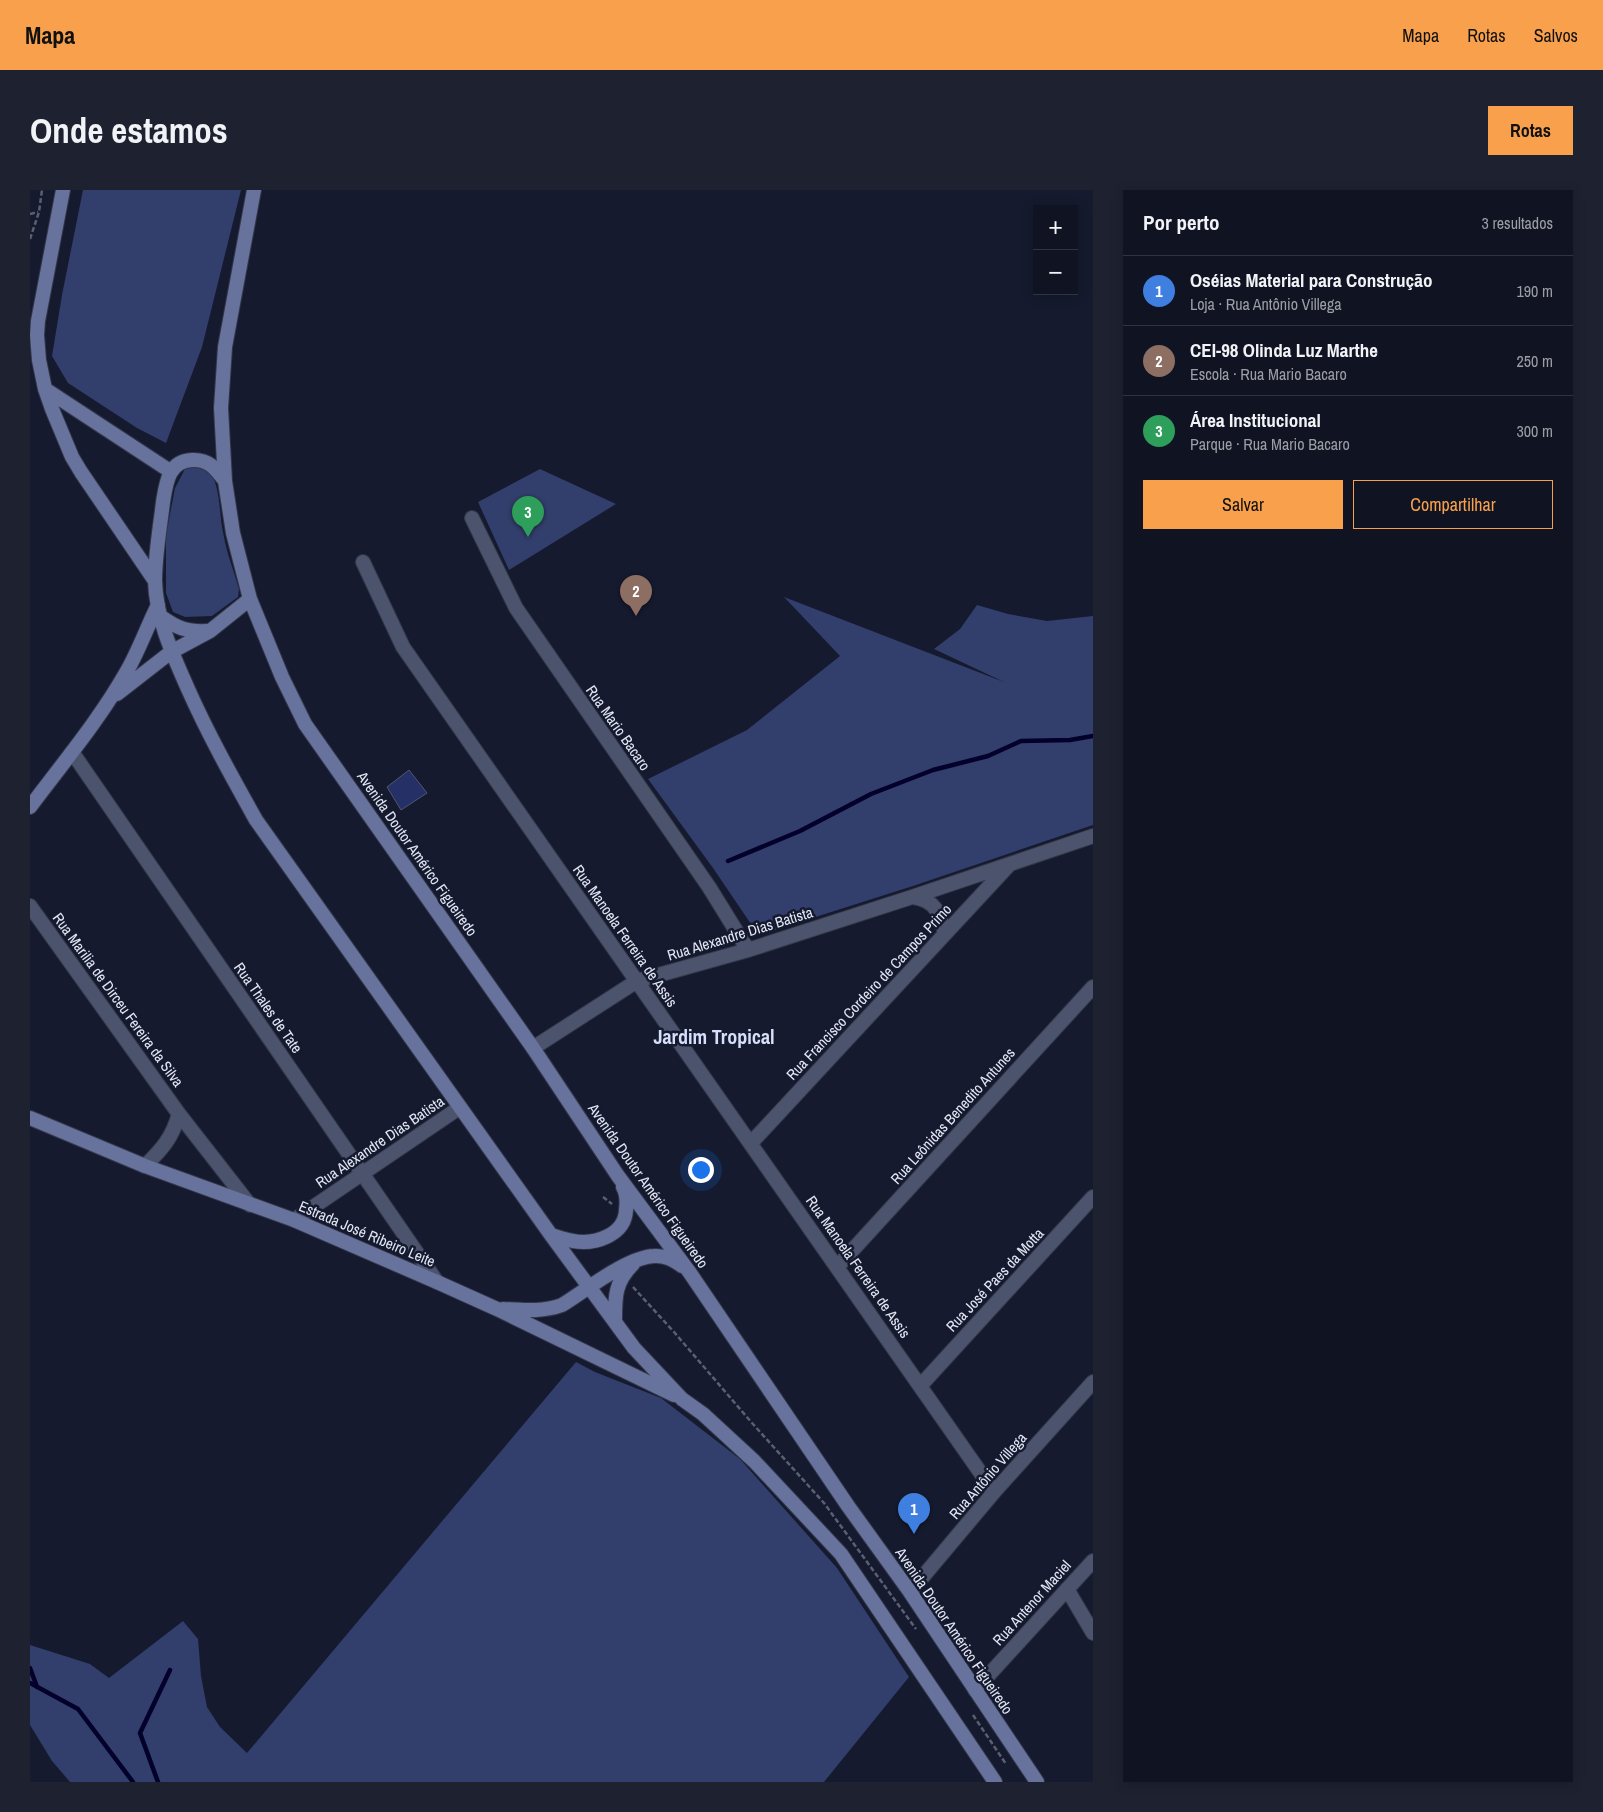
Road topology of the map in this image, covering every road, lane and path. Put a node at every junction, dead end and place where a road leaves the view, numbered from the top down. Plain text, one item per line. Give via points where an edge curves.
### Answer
1 (42, 190) edge
2 (63, 190) edge
3 (254, 190) edge
4 (39, 212) junction
5 (30, 214) edge
6 (30, 239) edge
7 (45, 389) junction
8 (170, 471) junction
9 (225, 481) junction
10 (472, 518) dead end
11 (363, 562) dead end
12 (155, 581) junction
13 (250, 600) junction
14 (159, 610) junction
15 (210, 631) junction
16 (171, 652) junction
17 (109, 701) junction
18 (72, 752) junction
19 (30, 807) edge
20 (1093, 836) edge
21 (1012, 862) junction
22 (912, 897) junction
23 (30, 906) edge
24 (945, 934) junction
25 (748, 950) junction
26 (637, 981) junction
27 (1093, 987) edge
28 (533, 1048) junction
29 (460, 1108) junction
30 (179, 1114) junction
31 (30, 1118) edge
32 (751, 1143) junction
33 (145, 1166) junction
34 (363, 1174) junction
35 (618, 1176) junction
36 (1093, 1197) edge
37 (250, 1205) junction
38 (294, 1220) junction
39 (551, 1235) junction
40 (637, 1260) junction
41 (838, 1266) junction
42 (690, 1273) junction
43 (437, 1282) junction
44 (591, 1288) junction
45 (497, 1309) junction
46 (615, 1320) junction
47 (1093, 1382) edge
48 (921, 1385) junction
49 (682, 1399) junction
50 (994, 1492) junction
51 (1093, 1561) edge
52 (1067, 1589) junction
53 (910, 1592) junction
54 (1093, 1633) edge
55 (976, 1690) junction
56 (995, 1782) edge
57 (1037, 1782) edge

1 - 4 path
2 - 7 main road via 36,335
3 - 9 main road, Avenida Doutor Américo Figueiredo via 225,347 221,408
4 - 5 path
4 - 6 path
7 - 8 main road
7 - 12 main road via 80,472
8 - 9 main road via 179,463 205,461
8 - 12 main road via 160,524
9 - 13 main road, Avenida Doutor Américo Figueiredo via 233,533
10 - 25 street, Rua Mario Bacaro via 516,608 709,887
11 - 26 street, Rua Manoela Ferreira de Assis via 403,647
12 - 14 main road
13 - 15 main road
13 - 28 main road, Avenida Doutor Américo Figueiredo via 305,724
14 - 15 main road via 180,628
14 - 16 main road
14 - 17 main road
15 - 16 main road
16 - 17 main road
16 - 29 main road via 220,756 256,820
17 - 18 main road
18 - 19 main road
18 - 34 street, Rua Thales de Tate
20 - 21 street, Rua Alexandre Dias Batista
21 - 22 street, Rua Alexandre Dias Batista
21 - 24 street, Rua Francisco Cordeiro de Campos Primo
22 - 24 street via 924,898 934,906
22 - 25 street, Rua Alexandre Dias Batista
23 - 30 street, Rua Marilia de Dirceu Fereira da Silva
24 - 32 street, Rua Francisco Cordeiro de Campos Primo
25 - 26 street, Rua Alexandre Dias Batista
26 - 28 street, Rua Alexandre Dias Batista
26 - 32 street, Rua Manoela Ferreira de Assis
27 - 41 street, Rua Leônidas Benedito Antunes
28 - 35 main road, Avenida Doutor Américo Figueiredo
29 - 34 street, Rua Alexandre Dias Batista
29 - 39 main road
30 - 33 street via 170,1139
30 - 37 street, Rua Marilia de Dirceu Fereira da Silva
31 - 33 main road, Estrada José Ribeiro Leite
32 - 41 street, Rua Manoela Ferreira de Assis
33 - 37 main road, Estrada José Ribeiro Leite
34 - 38 street, Rua Alexandre Dias Batista
34 - 43 street, Rua Thales de Tate
35 - 39 main road via 627,1205 626,1216 619,1229 602,1240 588,1242 574,1242
35 - 42 main road, Avenida Doutor Américo Figueiredo
36 - 48 street, Rua José Paes da Motta
37 - 38 main road, Estrada José Ribeiro Leite
38 - 43 main road, Estrada José Ribeiro Leite
39 - 44 main road
40 - 42 main road via 654,1256 671,1258
40 - 44 main road
40 - 46 main road via 624,1273 617,1287
41 - 48 street, Rua Manoela Ferreira de Assis
42 - 53 main road, Avenida Doutor Américo Figueiredo
43 - 45 main road, Estrada José Ribeiro Leite
44 - 45 main road via 553,1309
44 - 46 main road
45 - 49 main road, Estrada José Ribeiro Leite
46 - 49 main road via 634,1348
47 - 50 street, Rua Antônio Villega
48 - 50 street, Rua Manoela Ferreira de Assis
49 - 56 main road via 754,1461 841,1554
50 - 53 street, Rua Antônio Villega
51 - 52 street, Rua Antenor Maciel
52 - 54 street
52 - 55 street, Rua Antenor Maciel
53 - 55 main road, Avenida Doutor Américo Figueiredo
55 - 57 main road, Avenida Doutor Américo Figueiredo

